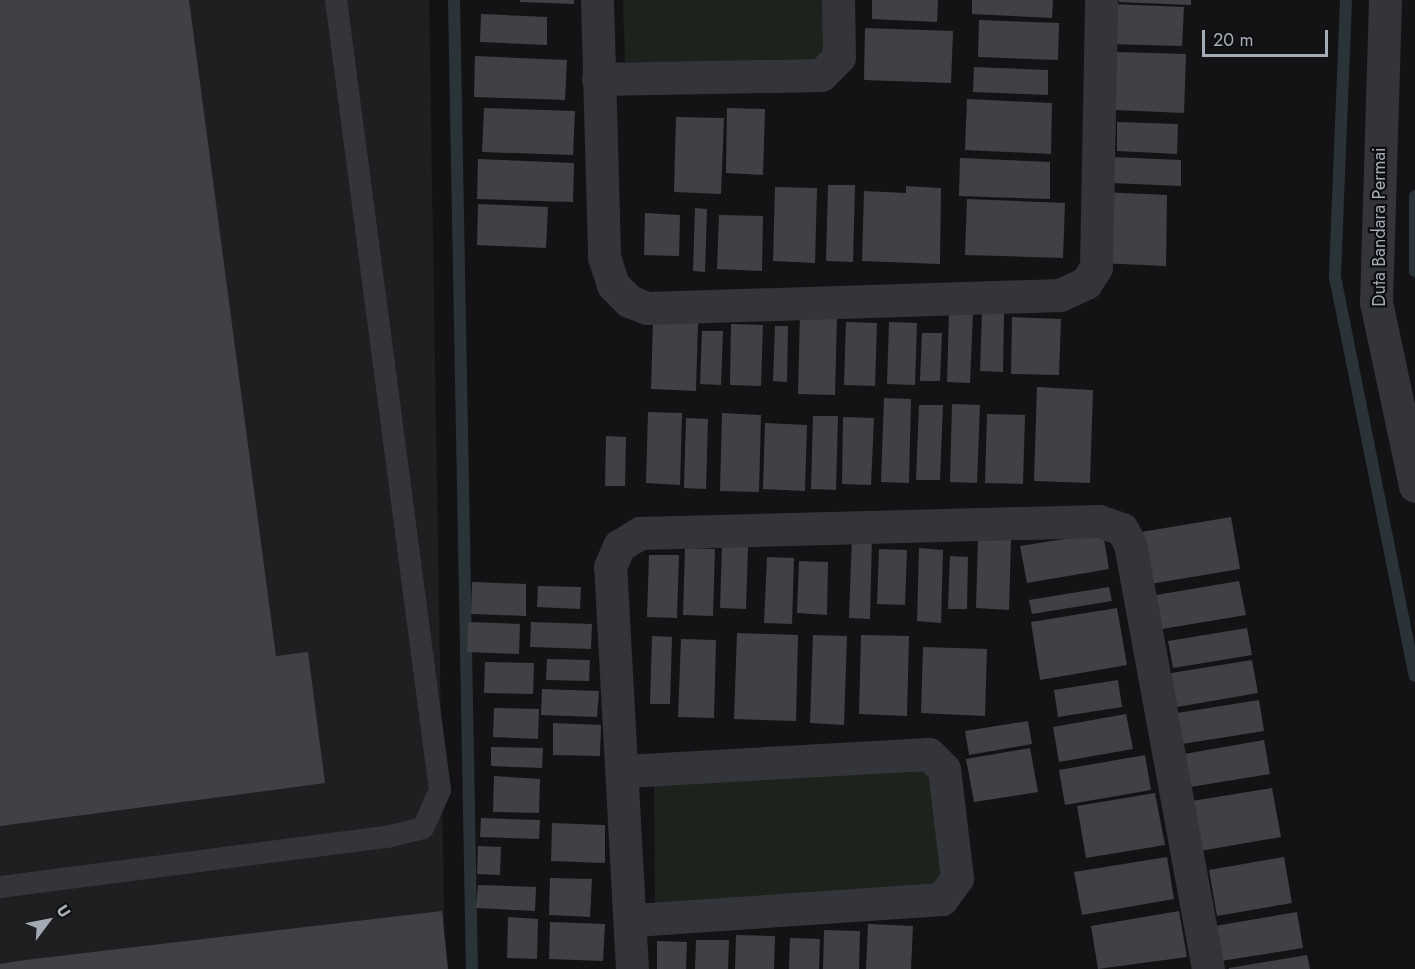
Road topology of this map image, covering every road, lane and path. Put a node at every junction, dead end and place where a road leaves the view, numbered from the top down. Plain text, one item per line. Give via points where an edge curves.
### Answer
1 (336, 0) edge
2 (597, 0) edge
3 (838, 0) edge
4 (1101, 0) edge
5 (1386, 0) edge
6 (598, 79) junction
7 (1415, 486) edge
8 (624, 771) junction
9 (0, 887) edge
10 (630, 920) junction
11 (632, 969) edge
12 (1208, 969) edge

1 - 9 lane via 440,790 423,828 387,837
2 - 6 street
3 - 6 street via 839,57 821,75
4 - 6 street via 1096,267 1086,284 1060,295 647,308 628,301 612,285 604,257
5 - 7 street, Duta Bandara Permai via 1376,302
8 - 10 street
8 - 10 street via 928,754 944,769 957,878 942,899
8 - 12 street via 610,567 619,546 640,533 1099,521 1122,529 1130,544
10 - 11 street

